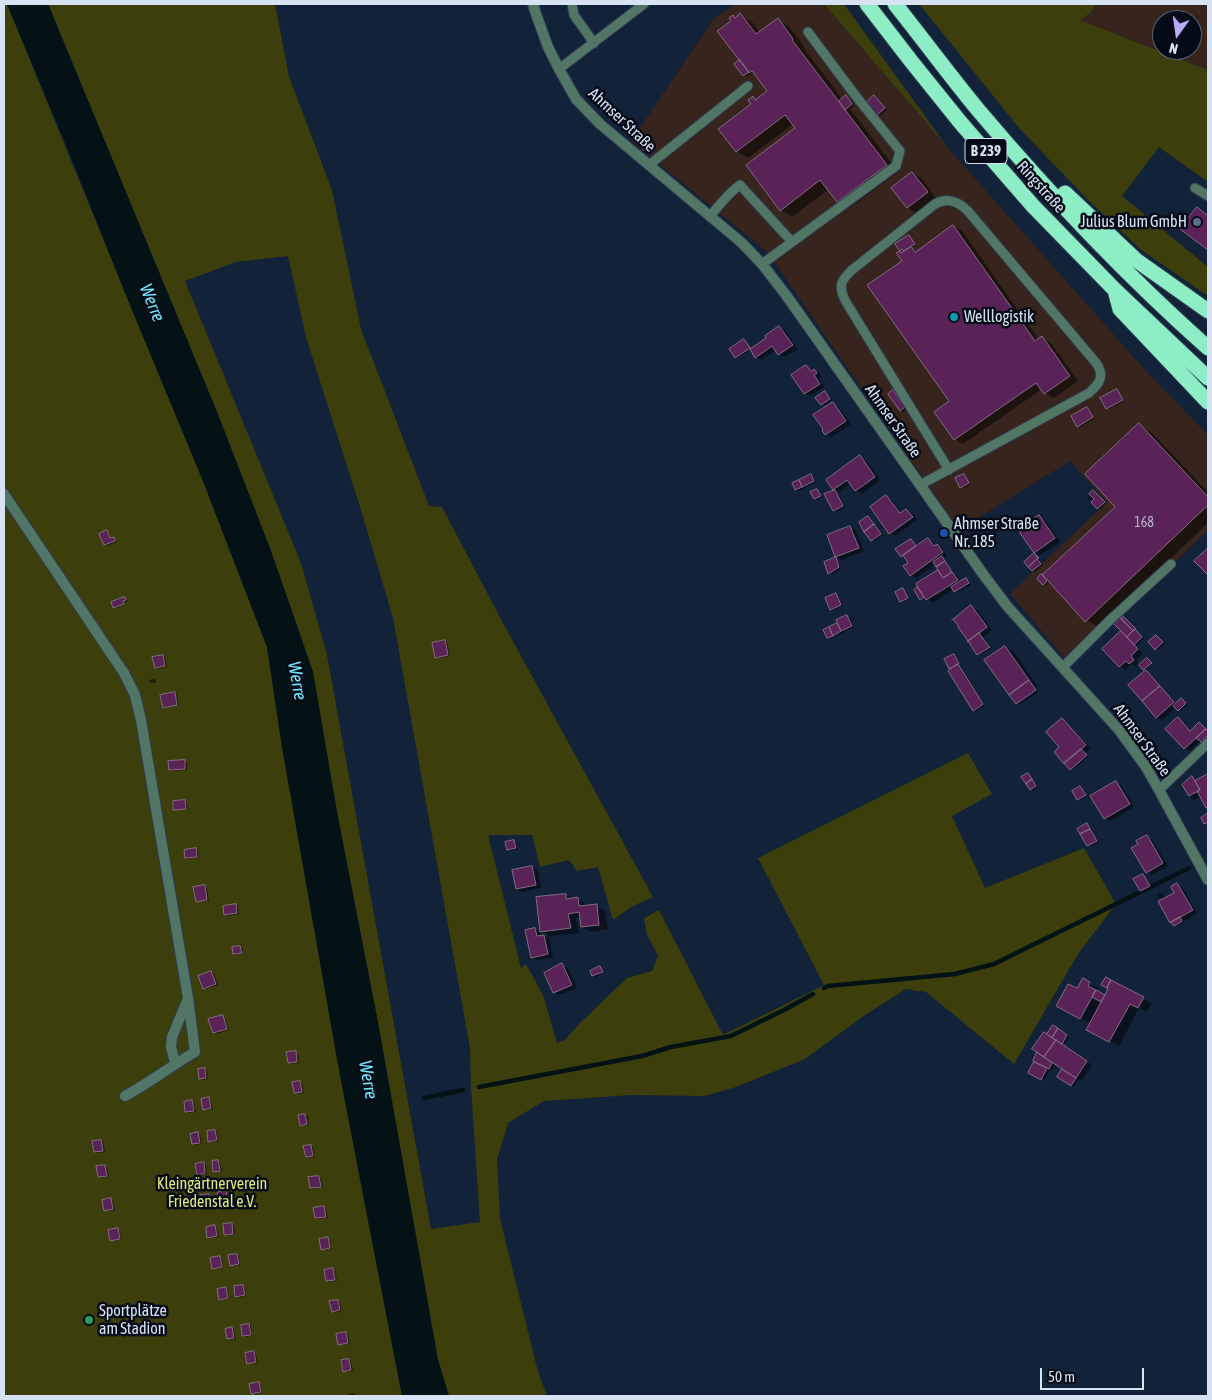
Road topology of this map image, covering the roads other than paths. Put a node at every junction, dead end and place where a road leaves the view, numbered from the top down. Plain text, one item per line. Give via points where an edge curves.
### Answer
1 (533, 4) edge
2 (572, 4) edge
3 (644, 4) edge
4 (866, 4) edge
5 (895, 4) edge
6 (808, 32) dead end
7 (594, 43) junction
8 (559, 69) junction
9 (748, 86) dead end
10 (649, 165) junction
11 (1033, 172) junction
12 (1195, 188) dead end
13 (1208, 196) edge
14 (710, 216) junction
15 (792, 242) junction
16 (762, 264) junction
17 (1115, 290) junction
18 (1208, 311) edge
19 (1208, 348) edge
20 (1208, 378) edge
21 (1208, 402) edge
22 (949, 470) junction
23 (920, 485) junction
24 (4, 494) edge
25 (1171, 564) dead end
26 (1063, 667) junction
27 (1208, 743) edge
28 (1159, 790) junction
29 (1208, 880) edge
30 (188, 998) junction
31 (175, 1064) junction
32 (125, 1096) dead end

1 - 8 street, Ahmser Straße
2 - 7 lane via 574,16
3 - 7 lane
4 - 17 highway, Ringstraße / B 239 via 960,122 1033,206
5 - 11 highway, Ringstraße / B 239 via 978,110
6 - 15 lane via 900,151 896,166
7 - 8 lane
8 - 10 street, Ahmser Straße via 576,98 600,124
9 - 10 lane
10 - 14 street, Ahmser Straße
11 - 18 highway via 1067,194 1136,260
11 - 19 highway, Ringstraße / B 239 via 1100,244
12 - 13 lane
14 - 15 lane via 740,185
14 - 16 street, Ahmser Straße
15 - 16 lane
16 - 23 street, Ahmser Straße
17 - 20 highway, Ringstraße / B 239
17 - 21 highway via 1120,309
22 - 22 lane via 1089,393 1101,378 1101,371 974,217 958,202 941,200 844,277 841,293
22 - 23 lane
23 - 26 street, Ahmser Straße via 1007,606
24 - 30 street via 124,673 134,695 141,720
25 - 26 lane
26 - 28 street, Ahmser Straße via 1119,730
27 - 28 lane
28 - 29 street, Ahmser Straße
30 - 31 street via 172,1036
30 - 31 street via 195,1052
31 - 32 street

